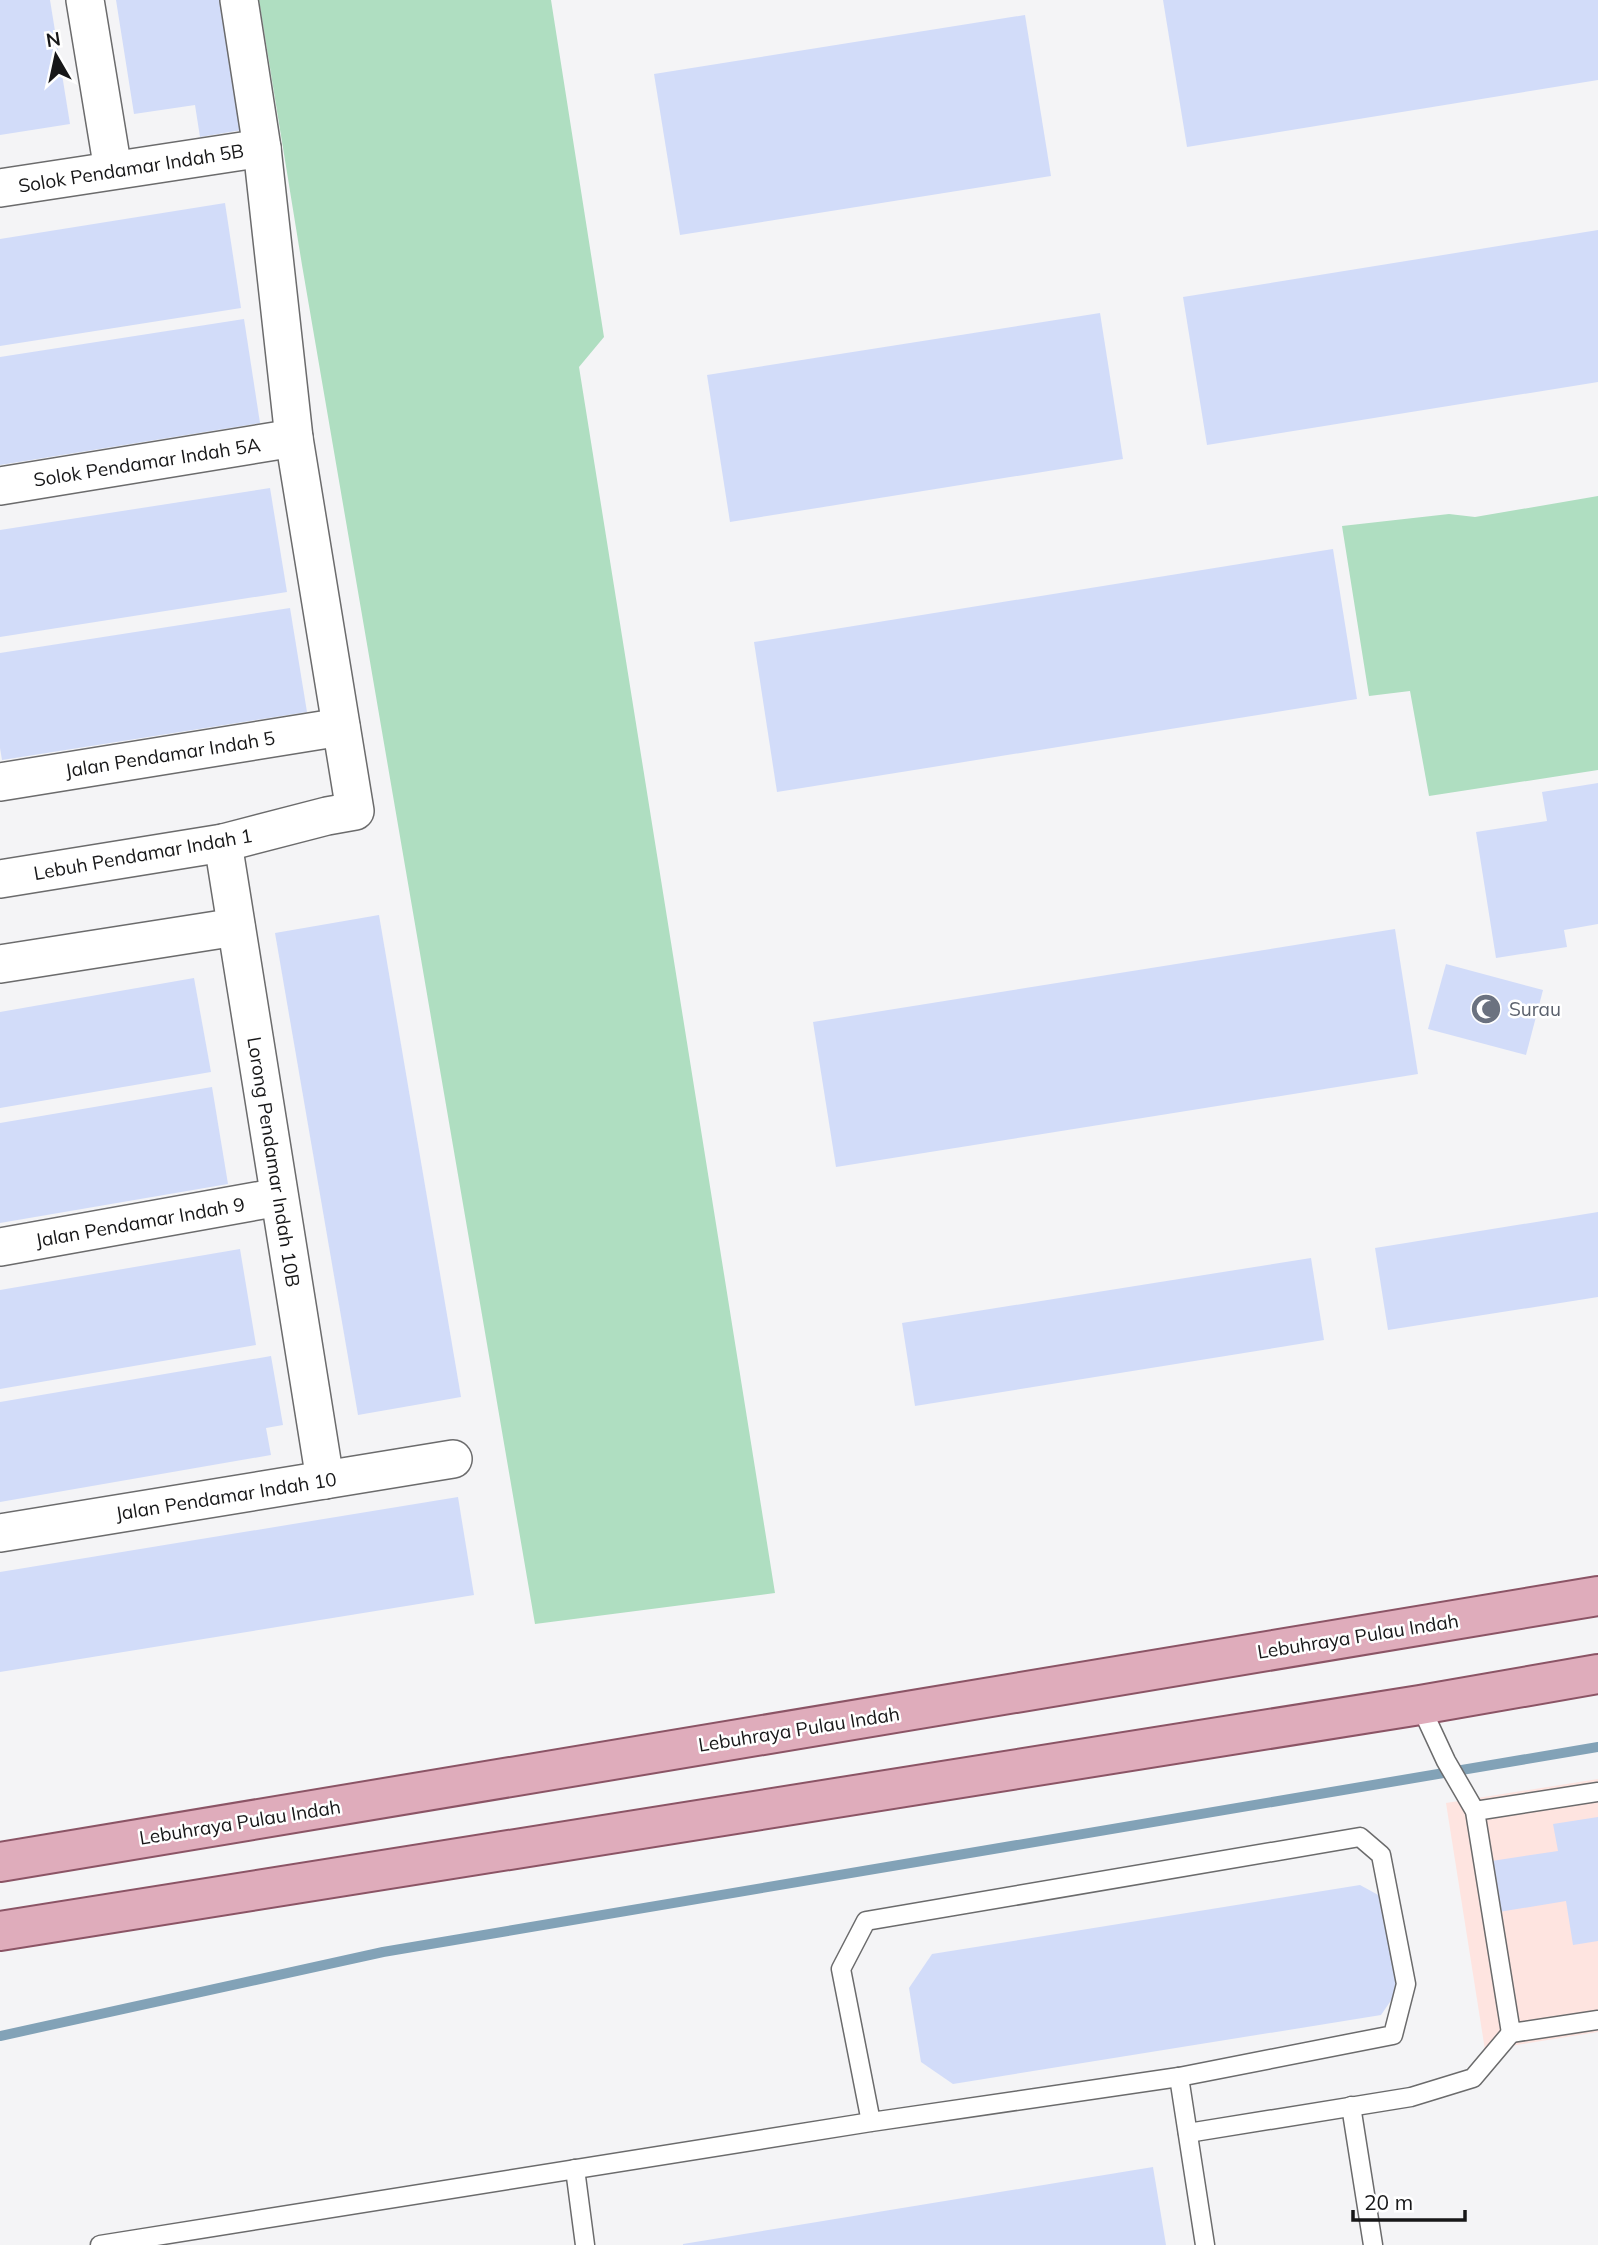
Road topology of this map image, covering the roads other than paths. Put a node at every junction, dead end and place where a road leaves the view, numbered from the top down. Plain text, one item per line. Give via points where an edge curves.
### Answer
1 (85, 0) edge
2 (239, 0) edge
3 (262, 148) junction
4 (113, 170) junction
5 (0, 188) edge
6 (294, 438) junction
7 (0, 486) edge
8 (341, 727) junction
9 (0, 782) edge
10 (223, 843) junction
11 (0, 879) edge
12 (236, 927) junction
13 (0, 964) edge
14 (279, 1197) junction
15 (0, 1247) edge
16 (453, 1459) dead end
17 (325, 1480) junction
18 (0, 1533) edge
19 (1598, 1596) edge
20 (1598, 1674) edge
21 (1420, 1705) junction
22 (1598, 1792) edge
23 (1470, 1804) junction
24 (0, 1862) edge
25 (0, 1931) edge
26 (1598, 2020) edge
27 (1511, 2033) junction
28 (1179, 2077) junction
29 (1351, 2106) junction
30 (871, 2122) junction
31 (1188, 2133) junction
32 (575, 2169) junction
33 (100, 2245) edge
34 (585, 2245) edge
35 (1205, 2245) edge
36 (1373, 2245) edge

1 - 4 street
2 - 3 street
3 - 4 street, Solok Pendamar Indah 5B
3 - 6 street
4 - 5 street, Solok Pendamar Indah 5B
6 - 7 street, Solok Pendamar Indah 5A
6 - 8 street
8 - 9 street, Jalan Pendamar Indah 5
8 - 10 street, Lebuh Pendamar Indah 1 via 355,811
10 - 11 street, Lebuh Pendamar Indah 1
10 - 12 street, Lorong Pendamar Indah 10B
12 - 13 street
12 - 14 street, Lorong Pendamar Indah 10B
14 - 15 street, Jalan Pendamar Indah 9
14 - 17 street, Lorong Pendamar Indah 10B
16 - 17 street, Jalan Pendamar Indah 10
17 - 18 street, Jalan Pendamar Indah 10
19 - 24 main road, Lebuhraya Pulau Indah
20 - 21 main road
21 - 23 lane
21 - 25 main road
22 - 23 lane
23 - 27 lane
26 - 27 lane
27 - 29 lane via 1473,2078 1411,2097
28 - 30 lane
28 - 30 lane via 1393,2035 1406,1984 1381,1855 1360,1837 866,1921 841,1969
28 - 31 lane
29 - 31 lane
29 - 36 lane
30 - 32 lane
31 - 35 lane
32 - 33 lane
32 - 34 lane

